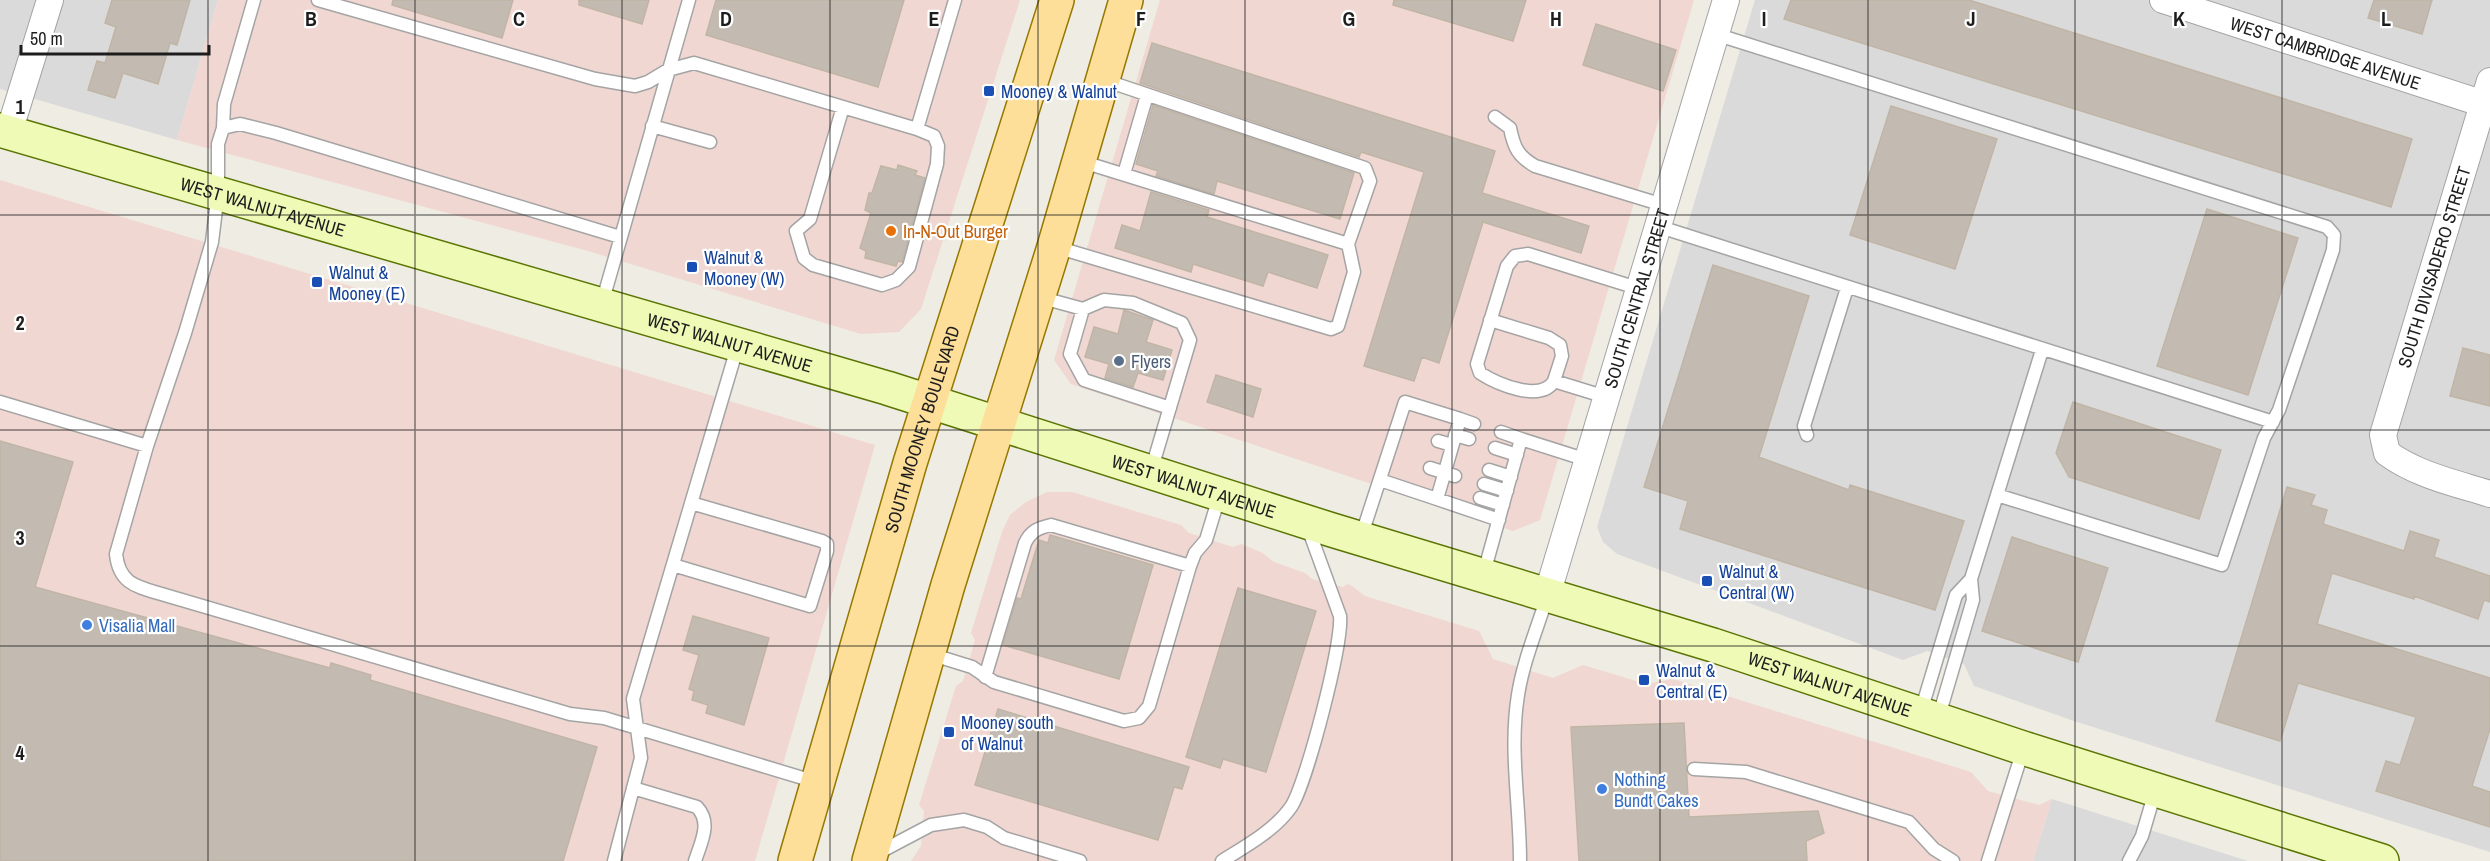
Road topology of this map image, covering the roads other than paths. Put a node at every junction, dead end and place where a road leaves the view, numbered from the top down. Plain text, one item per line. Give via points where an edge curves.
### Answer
1 (50, 0) edge
2 (254, 0) edge
3 (318, 0) edge
4 (689, 0) edge
5 (955, 0) edge
6 (1057, 0) edge
7 (1126, 0) edge
8 (1726, 0) edge
9 (2163, 0) edge
10 (1715, 34) junction
11 (668, 70) junction
12 (1102, 80) junction
13 (1147, 96) junction
14 (2488, 97) edge
15 (843, 107) junction
16 (1495, 117) dead end
17 (652, 126) junction
18 (223, 128) junction
19 (918, 129) junction
20 (5, 131) edge
21 (710, 142) dead end
22 (1079, 160) junction
23 (1124, 174) junction
24 (218, 193) junction
25 (1660, 216) junction
26 (620, 237) junction
27 (1348, 244) junction
28 (1054, 247) junction
29 (1638, 288) junction
30 (1847, 288) junction
31 (1038, 297) junction
32 (602, 303) junction
33 (1083, 309) junction
34 (1490, 320) junction
35 (738, 344) junction
36 (2042, 350) junction
37 (1554, 381) junction
38 (1606, 397) junction
39 (0, 402) edge
40 (930, 402) junction
41 (1170, 408) junction
42 (1460, 419) junction
43 (2273, 422) junction
44 (998, 424) junction
45 (1474, 424) dead end
46 (1396, 428) junction
47 (1409, 432) dead end
48 (1501, 432) dead end
49 (1807, 435) dead end
50 (1469, 439) dead end
51 (1521, 439) junction
52 (1438, 441) dead end
53 (147, 446) junction
54 (1495, 448) dead end
55 (1454, 450) junction
56 (1388, 455) junction
57 (1517, 455) junction
58 (1400, 459) dead end
59 (1587, 460) junction
60 (1430, 468) dead end
61 (1489, 470) dead end
62 (1150, 472) junction
63 (1511, 477) junction
64 (1380, 480) junction
65 (1448, 480) junction
66 (1484, 484) dead end
67 (1507, 491) junction
68 (1220, 494) junction
69 (2490, 494) edge
70 (1997, 495) junction
71 (1480, 498) dead end
72 (1437, 500) junction
73 (692, 502) junction
74 (1503, 505) junction
75 (1499, 520) junction
76 (1305, 521) junction
77 (1361, 538) junction
78 (674, 565) junction
79 (1190, 566) junction
80 (1483, 576) junction
81 (1971, 579) junction
82 (1547, 595) junction
83 (928, 654) junction
84 (985, 677) junction
85 (1928, 718) junction
86 (636, 727) junction
87 (2023, 748) junction
88 (1694, 769) dead end
89 (817, 782) junction
90 (633, 788) junction
91 (2156, 791) junction
92 (870, 859) edge
93 (614, 861) edge
94 (695, 861) edge
95 (795, 861) edge
96 (1078, 861) edge
97 (1222, 861) edge
98 (1520, 861) edge
99 (1953, 861) edge
100 (1988, 861) edge
101 (2129, 861) edge
102 (2382, 861) edge

1 - 20 street
2 - 18 lane via 224,104
3 - 11 lane via 595,79 635,86
4 - 11 lane
5 - 19 lane
6 - 40 main road, SOUTH MOONEY BOULEVARD
7 - 12 main road
8 - 10 street, SOUTH CENTRAL STREET
9 - 14 street, WEST CAMBRIDGE AVENUE
10 - 25 street, SOUTH CENTRAL STREET
10 - 43 lane via 2327,227 2334,235 2333,250
11 - 15 lane via 694,63
11 - 17 lane
12 - 13 lane
12 - 22 main road
13 - 23 lane
13 - 27 lane via 1365,168 1370,181
14 - 69 street, SOUTH DIVISADERO STREET via 2384,435 2387,453 2419,472
15 - 19 lane
15 - 19 lane via 810,219 796,231 804,258 813,265 882,285 896,280 909,267 937,164 934,136
16 - 25 lane via 1510,128 1521,158
17 - 21 lane
17 - 26 lane
18 - 24 lane via 218,144
18 - 26 lane via 240,124 276,133
20 - 24 main road, WEST WALNUT AVENUE
22 - 23 lane
22 - 28 main road
23 - 27 lane
24 - 32 main road, WEST WALNUT AVENUE
24 - 53 lane via 212,242
25 - 29 street, SOUTH CENTRAL STREET
25 - 30 lane
26 - 32 lane
27 - 28 lane via 1354,272 1338,326 1331,329
28 - 31 main road
29 - 34 lane via 1528,254 1515,256 1507,266
29 - 38 street, SOUTH CENTRAL STREET
30 - 36 lane
30 - 49 lane via 1804,426
31 - 33 lane
31 - 44 main road
32 - 35 main road, WEST WALNUT AVENUE
33 - 41 lane via 1070,354 1084,380
33 - 41 lane via 1104,300 1133,303 1182,323 1190,340
34 - 37 lane via 1560,345 1562,356
34 - 37 lane via 1477,364 1479,373 1531,392 1542,393
35 - 40 main road, WEST WALNUT AVENUE
35 - 73 lane
36 - 43 lane
36 - 70 lane
37 - 38 lane
38 - 59 street, SOUTH CENTRAL STREET
39 - 53 lane
40 - 44 main road, WEST WALNUT AVENUE
40 - 89 main road, SOUTH MOONEY BOULEVARD
41 - 62 lane
42 - 45 lane
42 - 46 lane via 1405,402
42 - 55 lane
43 - 70 lane via 2264,438 2222,565
44 - 62 main road, WEST WALNUT AVENUE
44 - 83 main road
46 - 47 lane
46 - 56 lane
48 - 51 lane
50 - 55 lane
51 - 57 lane
51 - 59 lane
52 - 55 lane
53 - 86 lane via 116,554 117,568 136,586 570,714
54 - 57 lane
55 - 65 lane
56 - 58 lane
56 - 64 lane
57 - 63 lane
59 - 82 street, SOUTH CENTRAL STREET
60 - 65 lane
61 - 63 lane
62 - 68 main road, WEST WALNUT AVENUE
63 - 67 lane
64 - 72 lane
64 - 77 lane
65 - 72 lane
66 - 67 lane
67 - 74 lane
68 - 76 main road, WEST WALNUT AVENUE
68 - 79 lane via 1206,540
70 - 81 lane
71 - 74 lane
72 - 75 lane
73 - 78 lane
73 - 78 lane via 822,541 827,544 827,551 810,606
74 - 75 lane
75 - 80 lane
76 - 77 main road, WEST WALNUT AVENUE
76 - 97 lane via 1340,616 1342,629 1336,661 1292,806 1258,838
77 - 80 main road, WEST WALNUT AVENUE
78 - 86 lane via 633,699
79 - 84 lane via 1051,525 1038,528 1025,543
79 - 84 lane via 1152,698 1139,718 1124,721
80 - 82 main road, WEST WALNUT AVENUE
81 - 85 lane via 1973,600
81 - 85 lane via 1956,595
82 - 85 main road, WEST WALNUT AVENUE via 1713,645
82 - 98 lane via 1516,712 1514,764
83 - 84 lane via 972,667
83 - 92 main road
85 - 87 main road, WEST WALNUT AVENUE
86 - 89 lane
86 - 90 lane via 641,759
87 - 91 main road, WEST WALNUT AVENUE
87 - 100 lane
88 - 99 lane via 1746,772 1909,822 1934,849
89 - 95 main road, SOUTH MOONEY BOULEVARD
90 - 93 lane
90 - 94 lane via 697,807 704,815 706,825
91 - 101 lane via 2142,836
91 - 102 main road, WEST WALNUT AVENUE
92 - 96 lane via 931,825 946,821 972,822 1004,838

